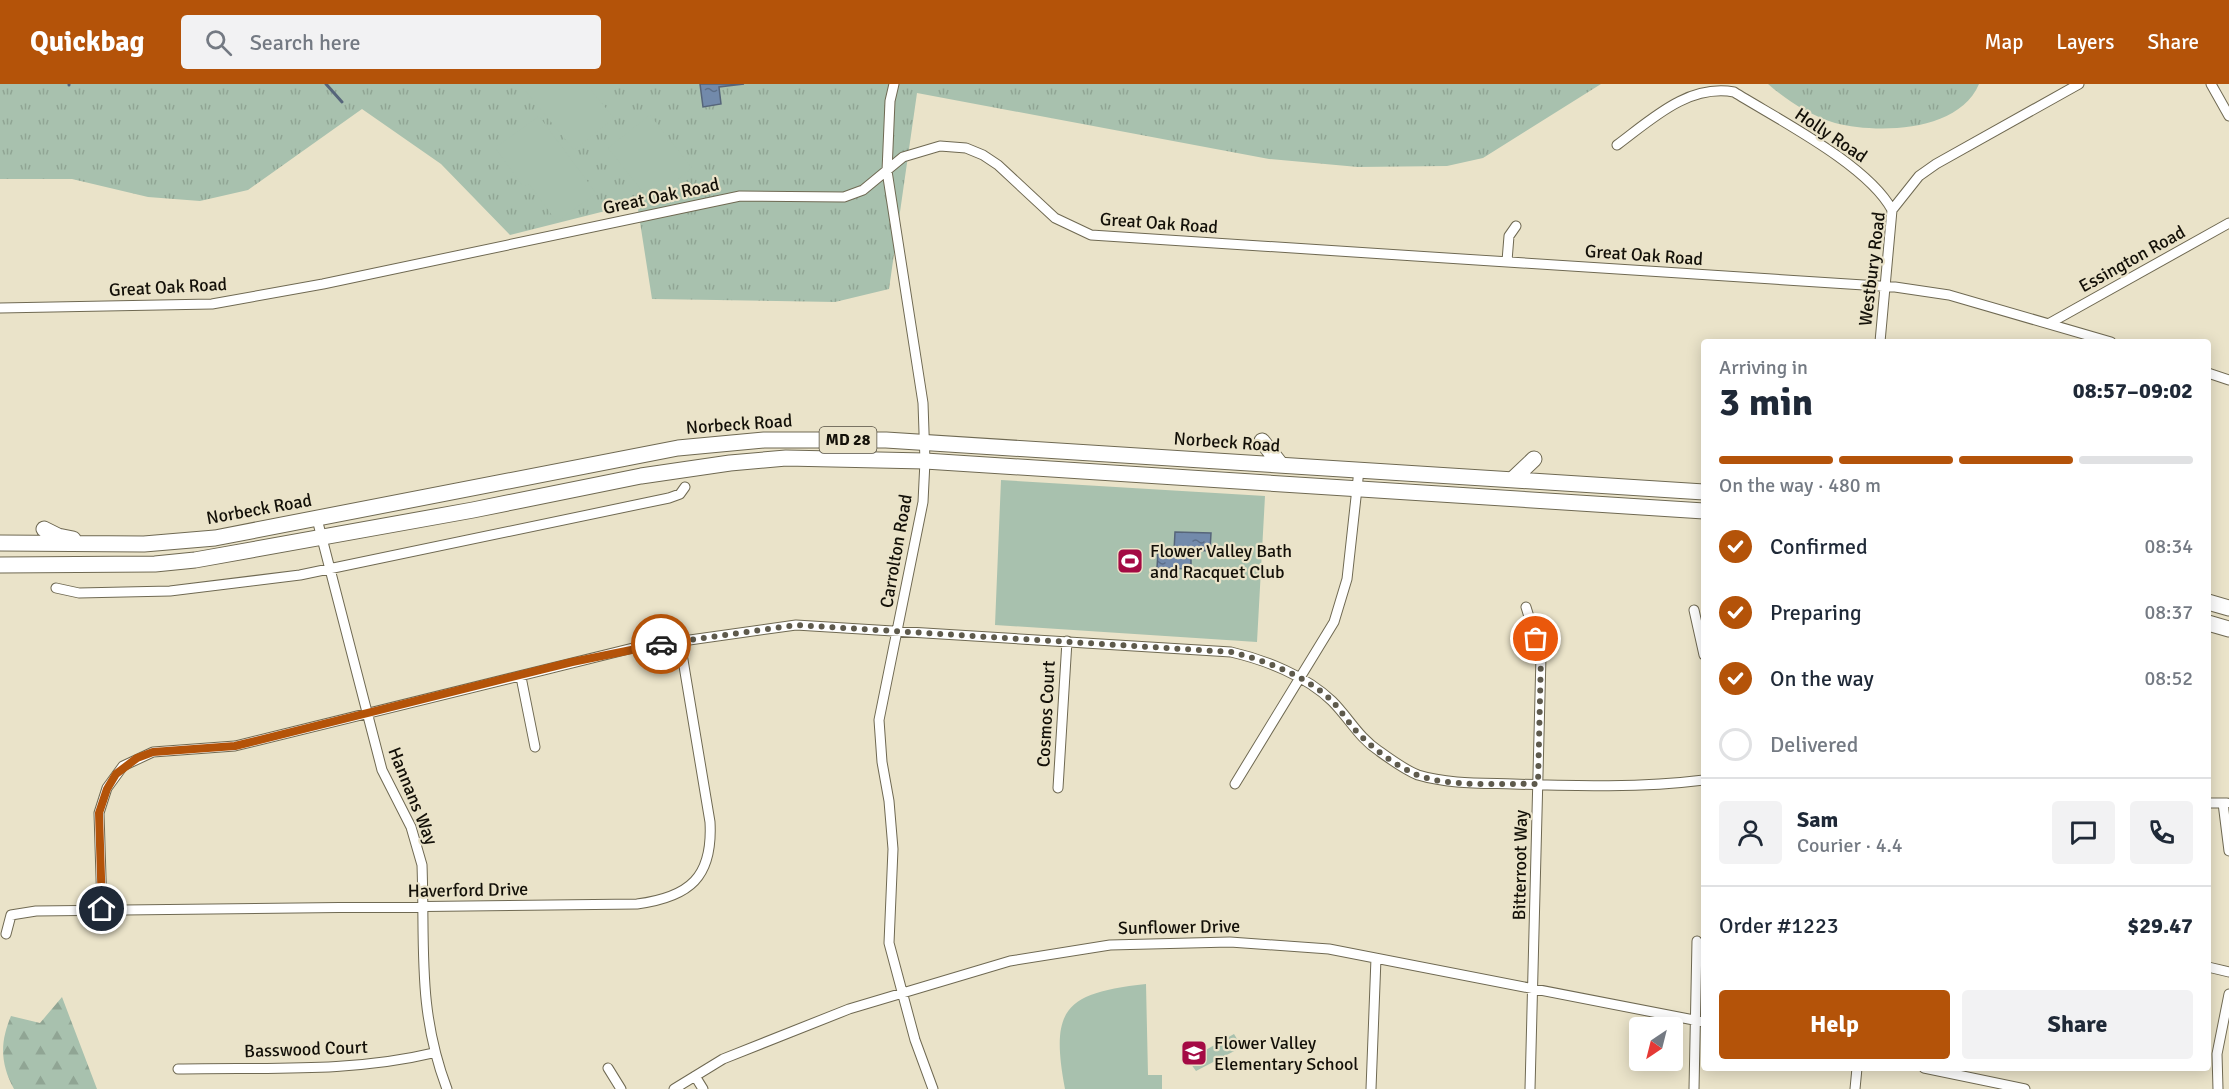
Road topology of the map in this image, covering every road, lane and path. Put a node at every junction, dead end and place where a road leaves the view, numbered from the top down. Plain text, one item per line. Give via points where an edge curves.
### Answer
1 (894, 84) edge
2 (2079, 84) edge
3 (2211, 84) edge
4 (2229, 116) edge
5 (1617, 145) dead end
6 (887, 171) junction
7 (1892, 210) junction
8 (2229, 224) edge
9 (1516, 226) dead end
10 (1507, 261) junction
11 (1885, 288) junction
12 (0, 308) edge
13 (2050, 323) junction
14 (1880, 339) edge
15 (2101, 339) edge
16 (2211, 374) edge
17 (2229, 380) edge
18 (1262, 441) dead end
19 (924, 442) junction
20 (591, 450) dead end
21 (1534, 459) dead end
22 (925, 461) junction
23 (1281, 465) junction
24 (579, 467) junction
25 (1359, 470) junction
26 (1513, 479) junction
27 (685, 487) dead end
28 (1358, 491) junction
29 (1701, 492) edge
30 (1701, 511) edge
31 (317, 519) junction
32 (44, 529) dead end
33 (322, 538) junction
34 (0, 543) edge
35 (103, 544) junction
36 (0, 565) edge
37 (329, 568) junction
38 (56, 588) dead end
39 (2211, 603) edge
40 (1526, 607) dead end
41 (2229, 608) edge
42 (1694, 610) dead end
43 (2211, 623) edge
44 (2229, 629) edge
45 (898, 631) junction
46 (1067, 641) junction
47 (680, 642) junction
48 (1701, 642) edge
49 (521, 677) junction
50 (1300, 679) junction
51 (366, 715) junction
52 (535, 747) dead end
53 (1701, 780) edge
54 (1235, 784) dead end
55 (1538, 784) junction
56 (1058, 788) dead end
57 (2226, 803) edge
58 (2229, 851) edge
59 (424, 908) junction
60 (102, 909) junction
61 (6, 934) dead end
62 (1697, 941) dead end
63 (1376, 958) junction
64 (2211, 968) edge
65 (2229, 972) edge
66 (1534, 988) junction
67 (903, 992) junction
68 (2229, 994) edge
69 (1700, 1021) edge
70 (433, 1053) junction
71 (608, 1068) dead end
72 (178, 1069) dead end
73 (1857, 1071) edge
74 (1938, 1071) edge
75 (695, 1077) junction
76 (447, 1089) edge
77 (621, 1089) edge
78 (674, 1089) edge
79 (703, 1089) edge
80 (933, 1089) edge
81 (1371, 1089) edge
82 (1530, 1089) edge
83 (1694, 1089) edge
84 (1856, 1089) edge
85 (2025, 1089) edge
86 (2218, 1089) edge

1 - 6 street, Carrolton Road
2 - 7 street, Westbury Road via 1936,164 1919,176
3 - 4 street
5 - 7 street, Holly Road via 1679,99 1702,89 1718,88 1734,92 1843,161 1877,187
6 - 10 street, Great Oak Road via 903,157 940,146 966,148 999,165 1055,218 1091,235
6 - 12 street, Great Oak Road via 863,190 844,197 740,196 321,285 212,304
6 - 19 street, Carrolton Road via 923,403
7 - 11 street, Westbury Road
8 - 13 street, Essington Road
9 - 10 street via 1509,236
10 - 11 street, Great Oak Road
11 - 13 street, Great Oak Road via 1949,295
11 - 14 street, Westbury Road
13 - 15 street, Great Oak Road
16 - 17 street
18 - 23 main road
19 - 22 street, Carrolton Road
19 - 23 main road, Norbeck Road / MD 28
19 - 24 main road, Norbeck Road / MD 28 via 764,440 678,448
20 - 24 main road
21 - 26 main road
22 - 28 main road, Norbeck Road / MD 28
22 - 33 main road, Norbeck Road / MD 28 via 818,458 730,463 641,476
22 - 45 street, Carrolton Road via 923,502
23 - 25 main road, Norbeck Road / MD 28
24 - 31 main road, Norbeck Road / MD 28
25 - 26 main road, Norbeck Road / MD 28
25 - 28 street
26 - 29 main road, Norbeck Road / MD 28
27 - 37 street via 669,498
28 - 30 main road, Norbeck Road / MD 28
28 - 50 street via 1347,579 1334,622
31 - 33 street, Hannans Way
31 - 35 main road, Norbeck Road / MD 28 via 214,538
32 - 35 main road via 68,539
33 - 36 main road, Norbeck Road / MD 28 via 155,564
33 - 37 street, Hannans Way
34 - 35 main road, Norbeck Road / MD 28
37 - 38 street via 170,591 79,592
37 - 51 street, Hannans Way
39 - 41 main road
40 - 55 street, Bitterroot Way via 1541,656
42 - 48 street
43 - 44 main road
45 - 46 street
45 - 47 street via 796,625
45 - 67 street, Carrolton Road via 879,720 893,849 889,943
46 - 50 street via 1231,652 1266,661
46 - 56 street, Cosmos Court
47 - 49 street via 633,648
47 - 59 street, Haverford Drive via 710,822 711,848 690,886 666,900 637,904
49 - 51 street
49 - 52 street
50 - 54 street
50 - 55 street via 1332,700 1361,737 1415,774 1460,782
51 - 59 street, Hannans Way via 382,770 417,844
51 - 60 street via 235,746 153,752 123,766 107,789 99,813
53 - 55 street via 1657,786
55 - 66 street, Bitterroot Way
57 - 58 street
59 - 60 street, Haverford Drive
59 - 70 street, Hannans Way via 425,1011
60 - 61 street, Haverford Drive via 11,915
62 - 69 street
63 - 66 street, Sunflower Drive
63 - 67 street, Sunflower Drive via 1274,943 1110,945 1010,961
63 - 81 street
64 - 65 street
66 - 69 street, Sunflower Drive
66 - 82 street, Bitterroot Way
67 - 75 street, Sunflower Drive via 764,1041 723,1059
67 - 80 street, Carrolton Road
68 - 86 street via 2217,1054
69 - 83 street
70 - 72 street, Basswood Court via 361,1066
70 - 76 street, Hannans Way
71 - 77 street
73 - 84 street
74 - 85 street
75 - 78 street, Sunflower Drive
75 - 79 street

